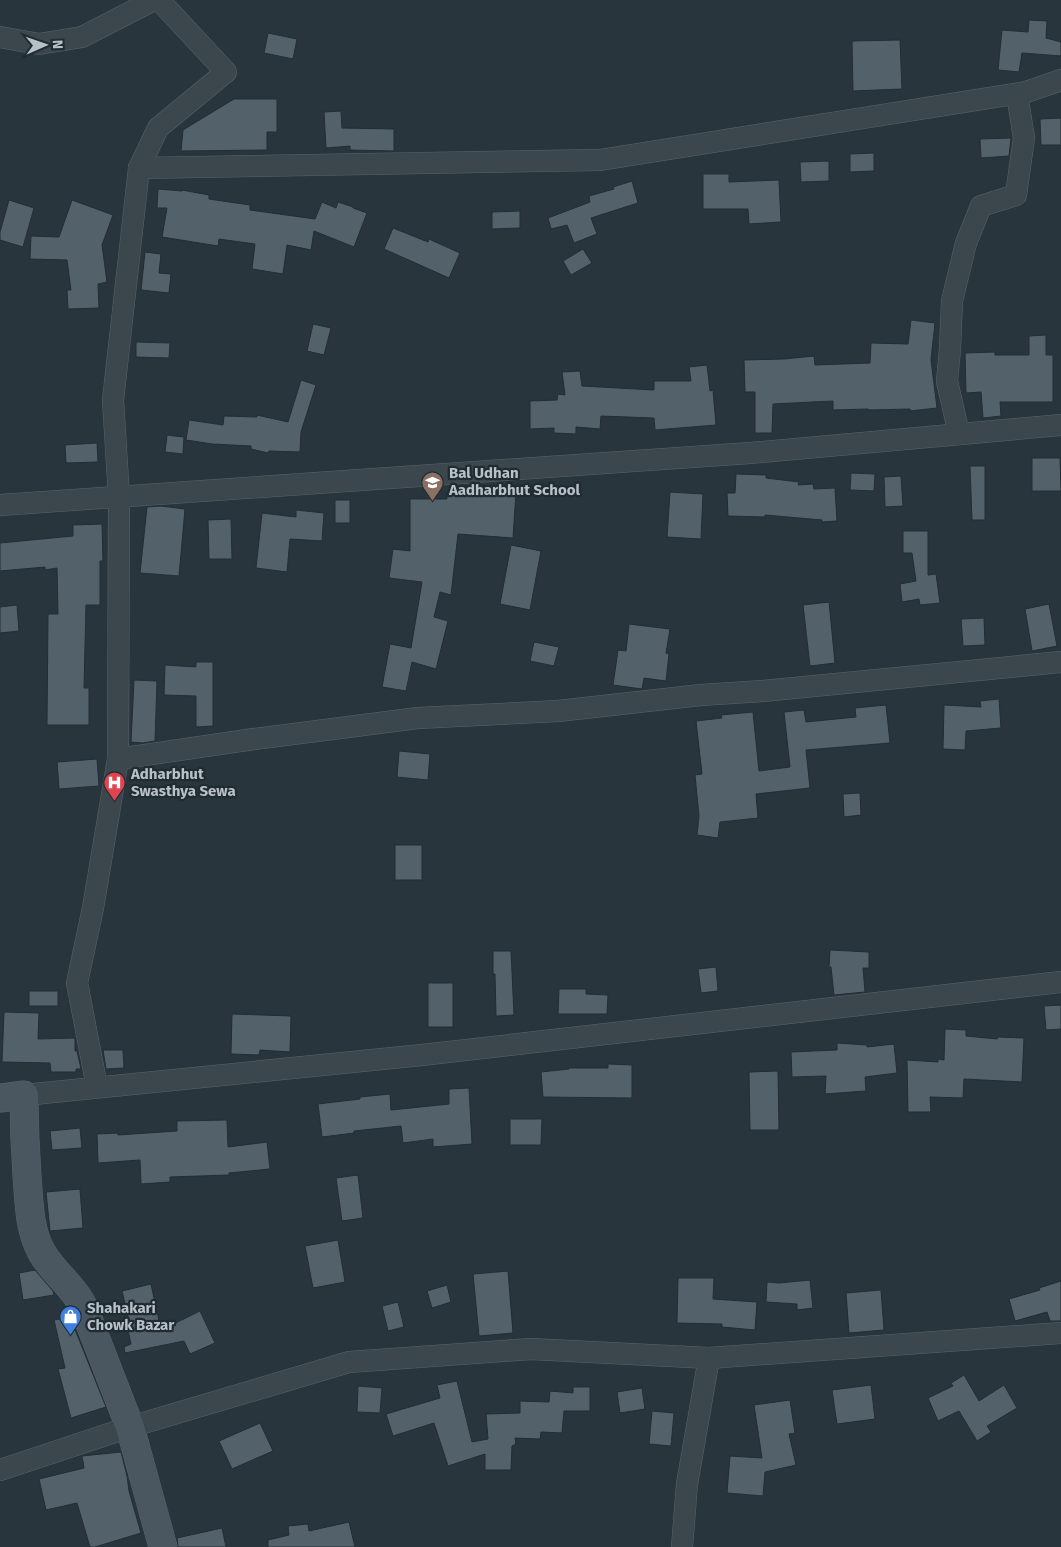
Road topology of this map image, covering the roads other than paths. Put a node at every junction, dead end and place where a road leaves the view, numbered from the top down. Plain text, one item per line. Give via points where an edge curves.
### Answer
1 (154, 0) edge
2 (159, 0) edge
3 (0, 37) edge
4 (1061, 80) edge
5 (1017, 94) junction
6 (139, 168) junction
7 (1061, 425) edge
8 (959, 434) junction
9 (119, 497) junction
10 (0, 506) edge
11 (1061, 662) edge
12 (118, 759) junction
13 (1061, 982) edge
14 (96, 1087) junction
15 (12, 1097) edge
16 (1061, 1333) edge
17 (709, 1358) junction
18 (130, 1427) junction
19 (0, 1470) edge
20 (163, 1547) edge
21 (682, 1547) edge

1 - 3 street via 82,37 39,44
2 - 6 street via 226,72 158,128
4 - 5 street
5 - 6 street via 600,160
5 - 8 street via 1024,138 1016,195 981,206 966,243 952,301 947,381
6 - 9 street via 113,400
7 - 8 street
8 - 9 street via 750,453
9 - 10 street
9 - 12 street
11 - 12 street via 702,695 558,712 418,718
12 - 14 street via 77,982
13 - 14 street via 422,1055
14 - 15 street
15 - 18 street via 24,1136 28,1197 35,1236 48,1262 79,1297
16 - 17 street
17 - 18 street via 531,1349 349,1362
17 - 21 street via 687,1484
18 - 19 street
18 - 20 street

